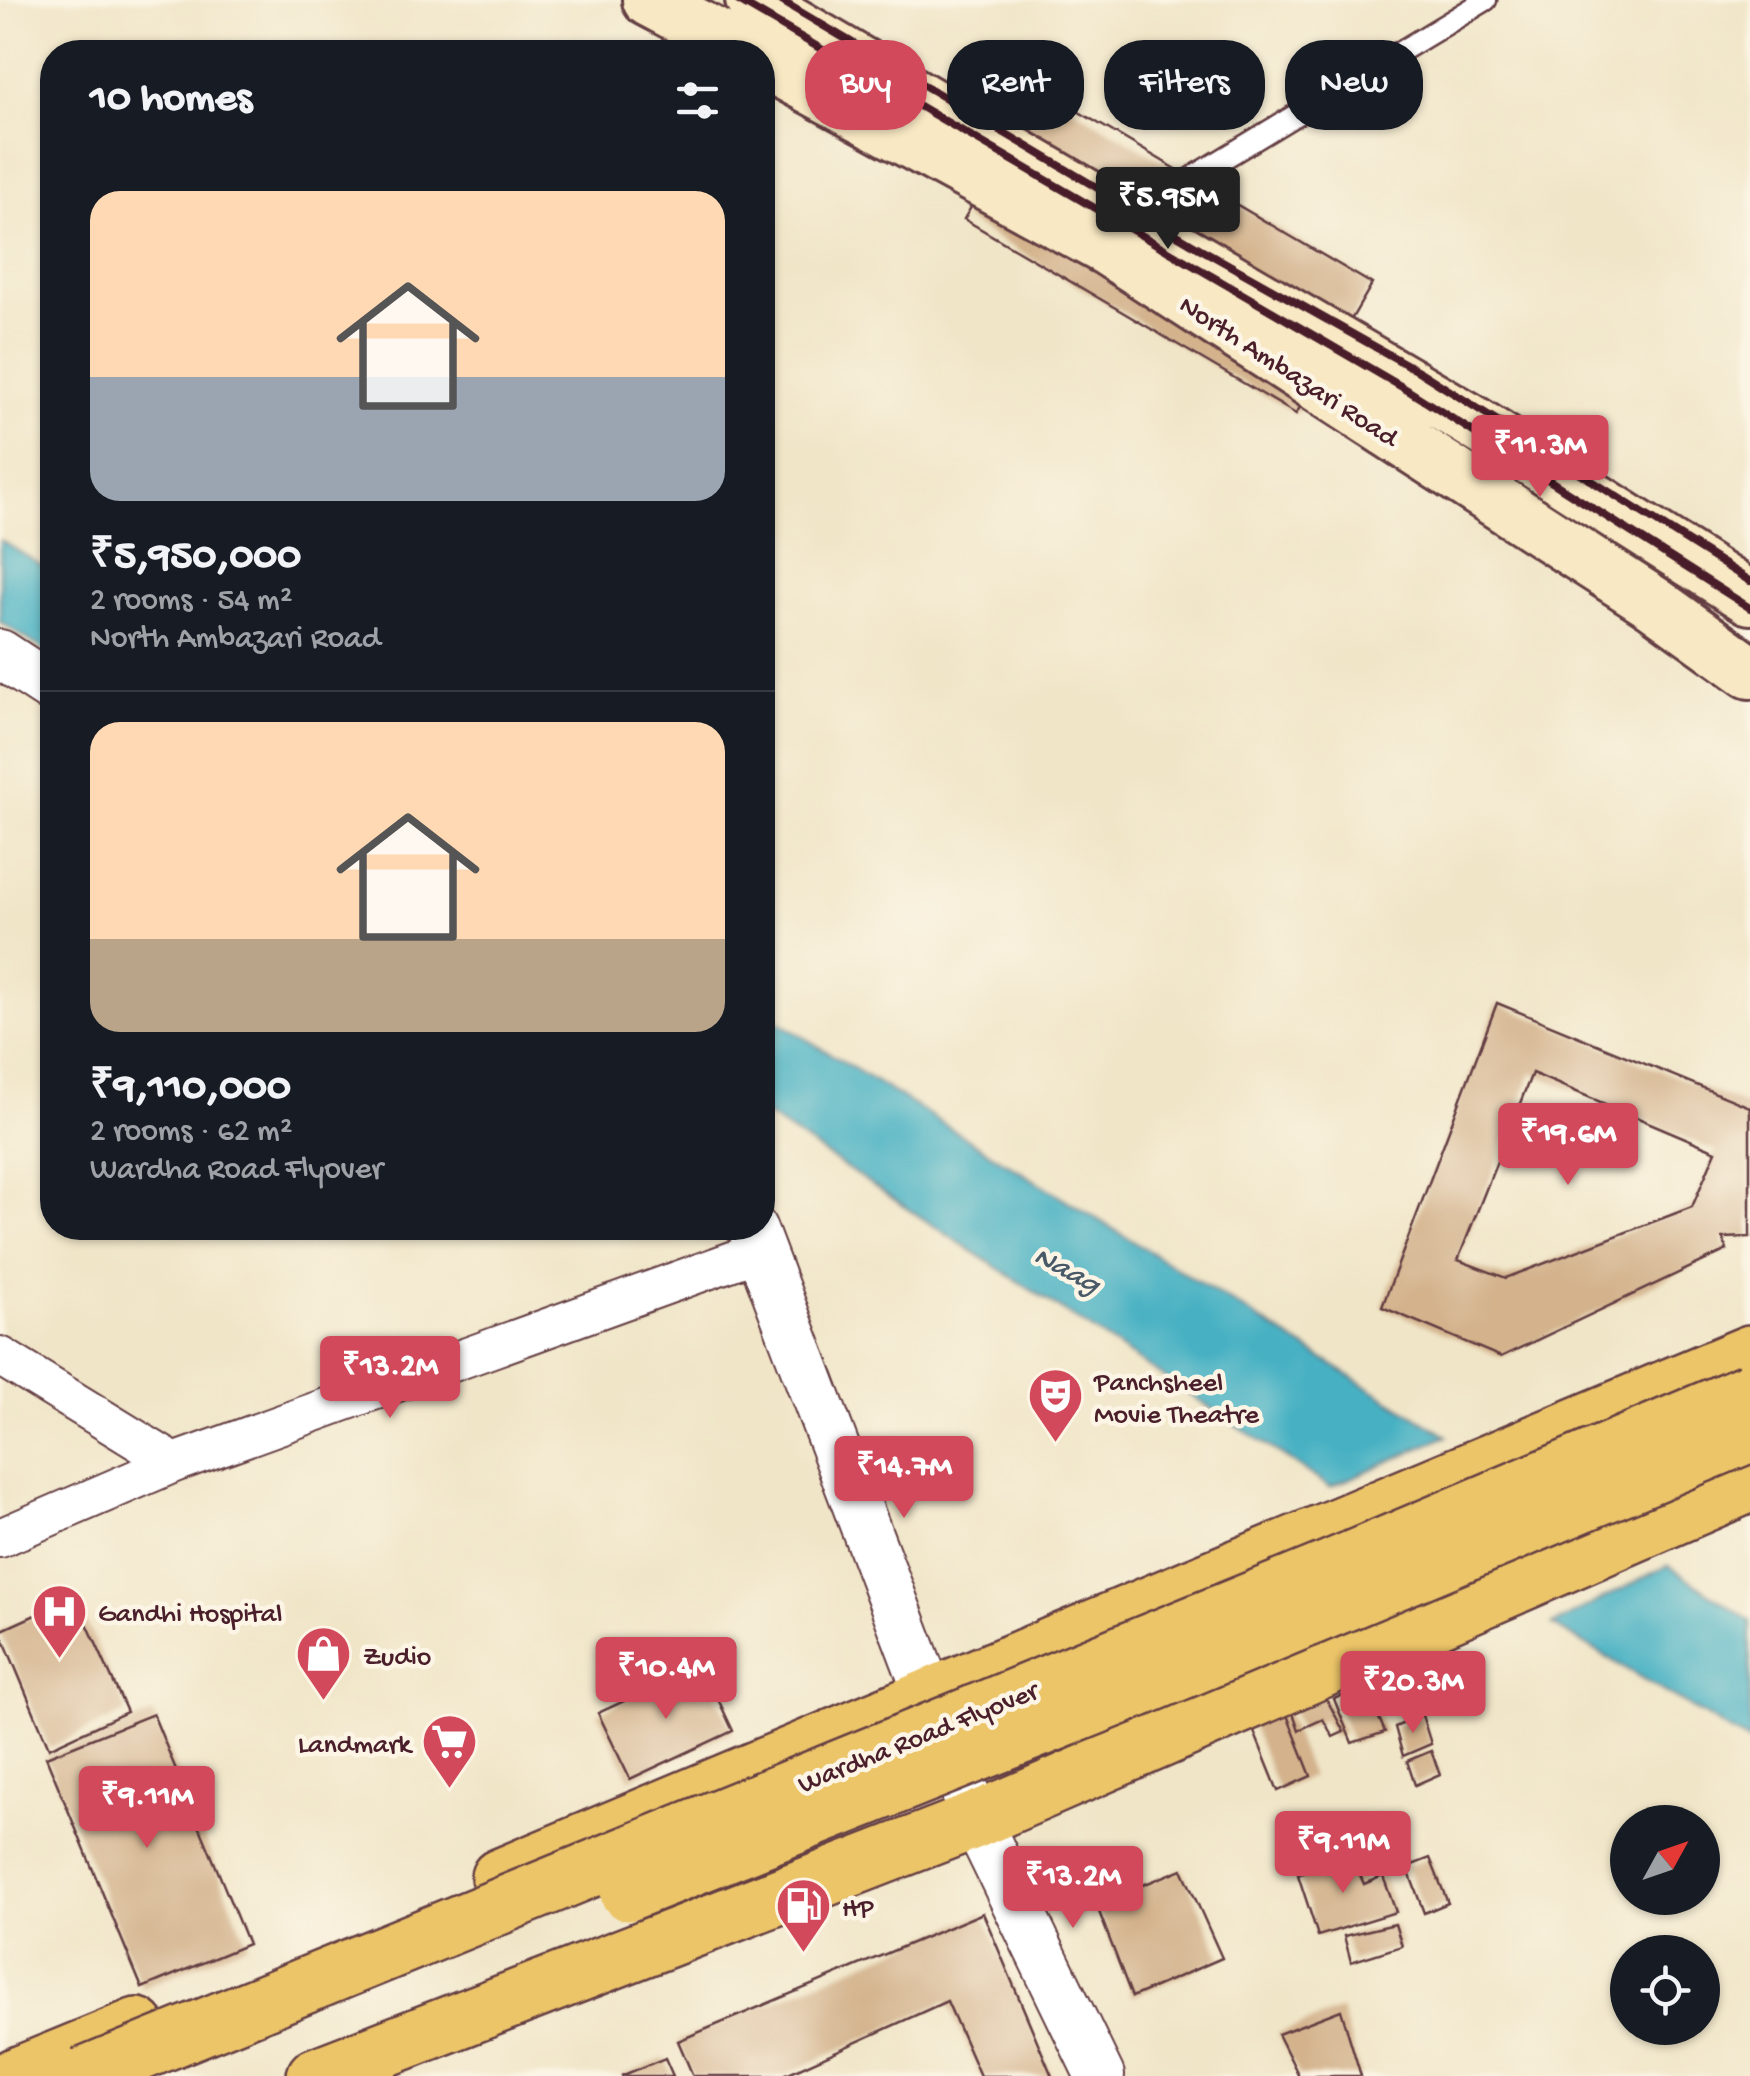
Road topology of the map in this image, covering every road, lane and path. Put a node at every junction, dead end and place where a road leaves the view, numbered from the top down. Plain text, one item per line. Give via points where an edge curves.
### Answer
1 (649, 0) edge
2 (752, 0) edge
3 (1486, 0) edge
4 (724, 40) edge
5 (775, 67) edge
6 (1129, 222) junction
7 (1591, 494) junction
8 (1562, 547) junction
9 (1750, 598) edge
10 (0, 654) edge
11 (1750, 672) edge
12 (40, 680) edge
13 (753, 1240) edge
14 (756, 1240) edge
15 (1750, 1354) edge
16 (0, 1356) edge
17 (1750, 1391) edge
18 (1750, 1434) edge
19 (174, 1463) junction
20 (1750, 1484) edge
21 (0, 1538) edge
22 (930, 1698) junction
23 (976, 1820) junction
24 (15, 2076) edge
25 (83, 2076) edge
26 (165, 2076) edge
27 (315, 2076) edge
28 (1100, 2076) edge

1 - 4 main road
2 - 6 main road, North Ambazari Road
3 - 6 lane
5 - 8 main road, North Ambazari Road via 1107,249
6 - 7 main road, North Ambazari Road
7 - 8 main road
7 - 9 main road, North Ambazari Road
8 - 11 main road, North Ambazari Road
10 - 12 street
13 - 19 street
14 - 22 street
15 - 22 main road
16 - 19 street
17 - 25 main road, Wardha Road Flyover, bridge
18 - 26 main road, Wardha Road Flyover, bridge via 1137,1690
19 - 21 street
20 - 23 main road
22 - 23 street
22 - 24 main road
23 - 27 main road
23 - 28 street

